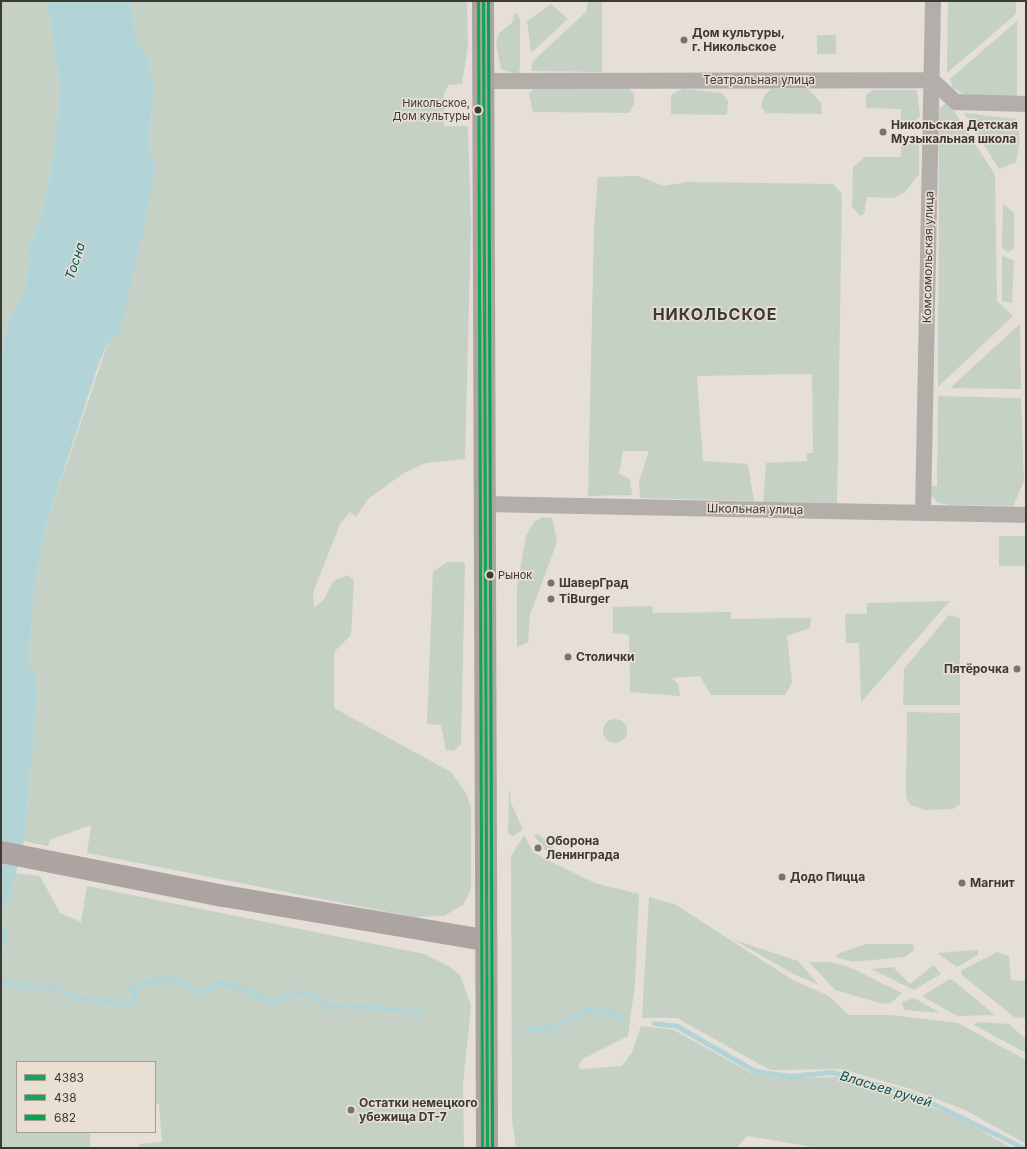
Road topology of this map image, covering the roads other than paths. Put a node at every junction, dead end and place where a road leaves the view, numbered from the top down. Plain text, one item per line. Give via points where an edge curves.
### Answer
1 (483, 1) edge
2 (933, 1) edge
3 (932, 80) junction
4 (483, 81) junction
5 (1026, 104) edge
6 (484, 504) junction
7 (923, 513) junction
8 (1026, 515) edge
9 (1, 852) edge
10 (484, 940) junction
11 (487, 1148) edge

1 - 4 main road
2 - 3 street, Комсомольская улица
3 - 4 street, Театральная улица
3 - 5 street via 956,102
3 - 7 street, Комсомольская улица
4 - 6 main road
6 - 7 street, Школьная улица
6 - 10 main road
7 - 8 street, Школьная улица
9 - 10 main road via 239,899
10 - 11 main road

